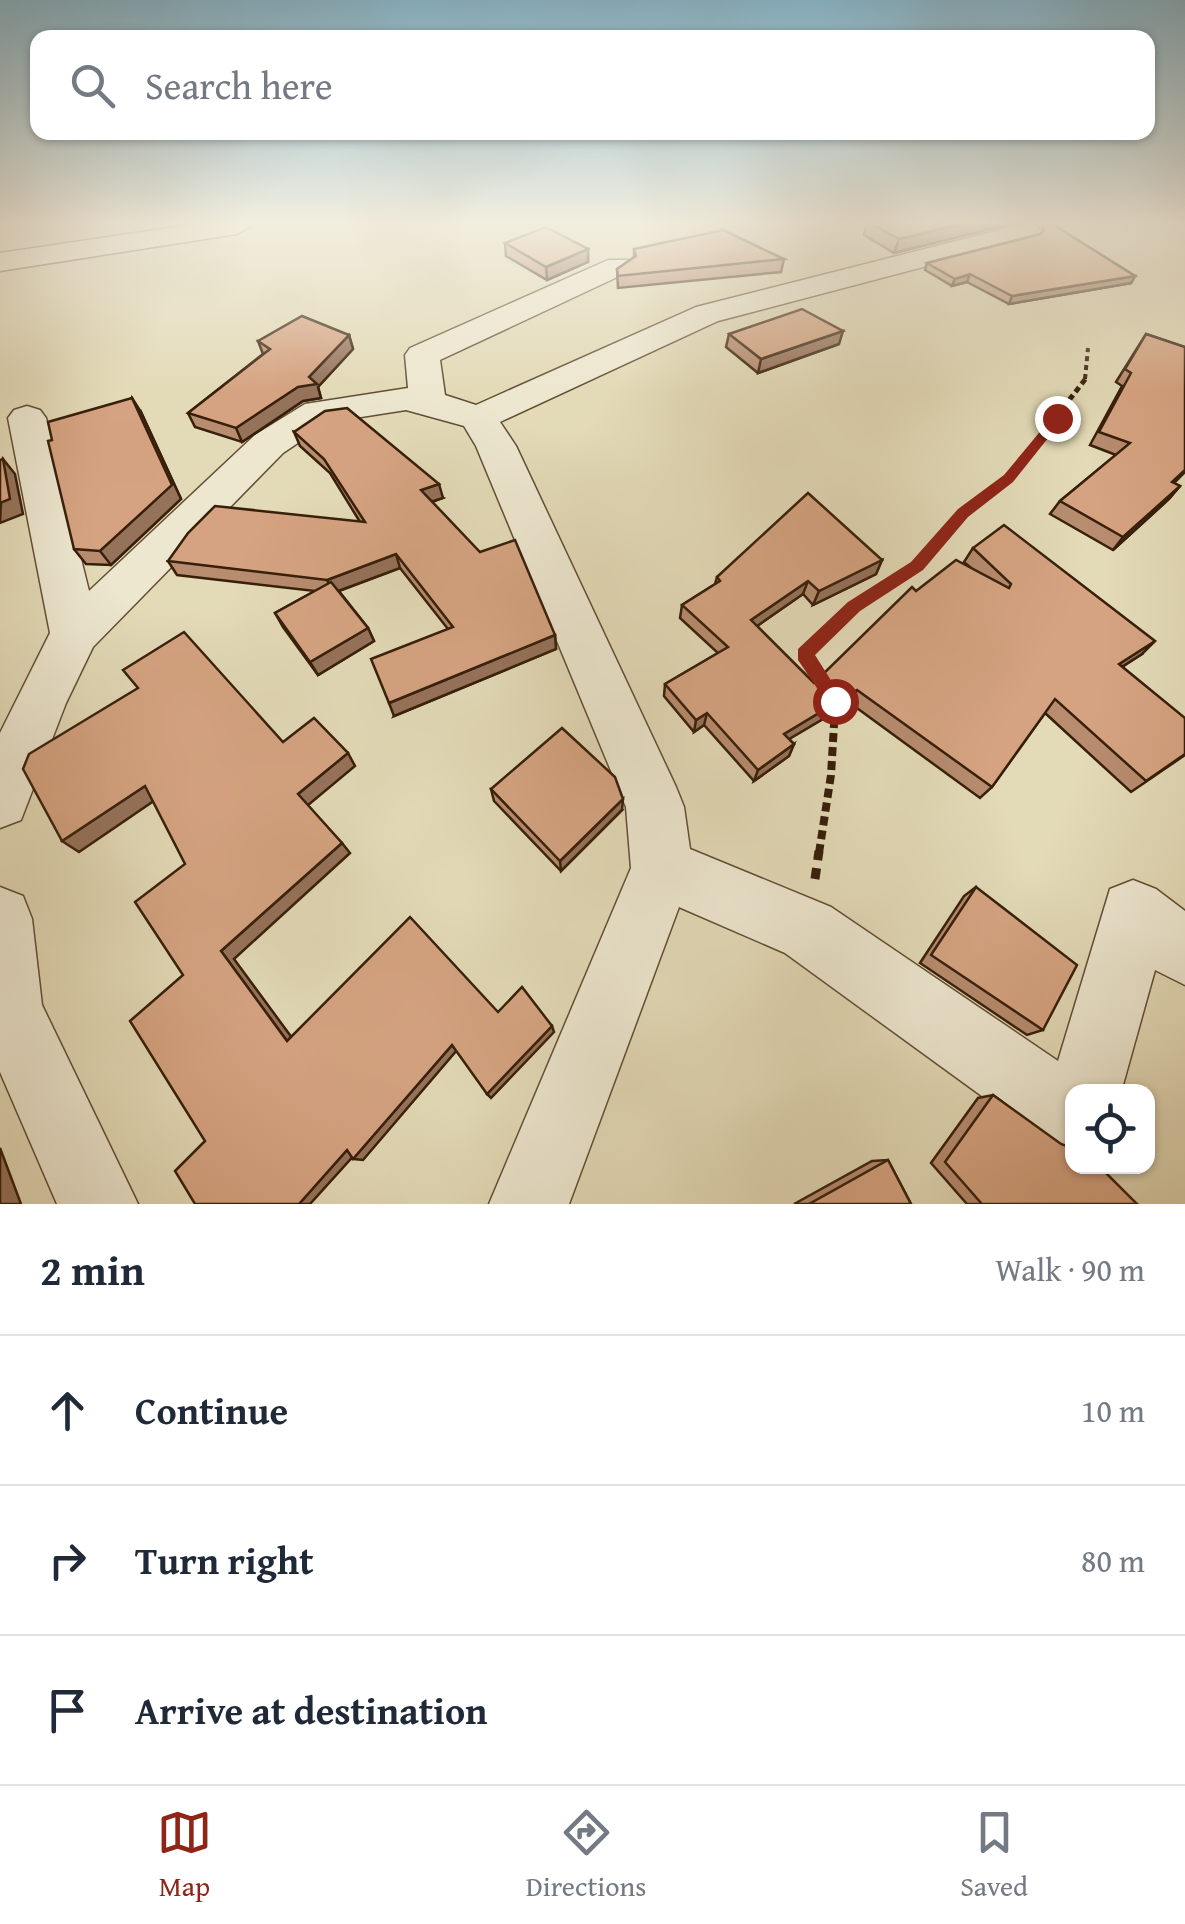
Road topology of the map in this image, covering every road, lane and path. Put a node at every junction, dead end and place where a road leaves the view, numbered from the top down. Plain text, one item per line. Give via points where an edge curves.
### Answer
1 (591, 278) edge
2 (845, 278) edge
3 (1088, 348) dead end
4 (428, 400) junction
5 (28, 418) dead end
6 (478, 418) junction
7 (75, 634) junction
8 (825, 685) edge
9 (835, 701) edge
10 (0, 800) edge
11 (662, 868) junction
12 (0, 919) edge
13 (808, 930) junction
14 (1185, 952) edge
15 (1086, 1084) edge
16 (1065, 1110) edge
17 (98, 1204) edge
18 (529, 1204) edge

1 - 4 street via 422,355
2 - 6 street via 706,314
3 - 8 path via 1088,377 1008,479 963,513 917,566 854,606 804,654
4 - 6 street
4 - 7 street via 318,412 268,444
5 - 7 street
6 - 11 street via 536,533 655,807
7 - 10 street
9 - 13 path
11 - 13 street
11 - 18 street
12 - 17 street via 8,1010
13 - 16 street
14 - 15 street via 1133,912

